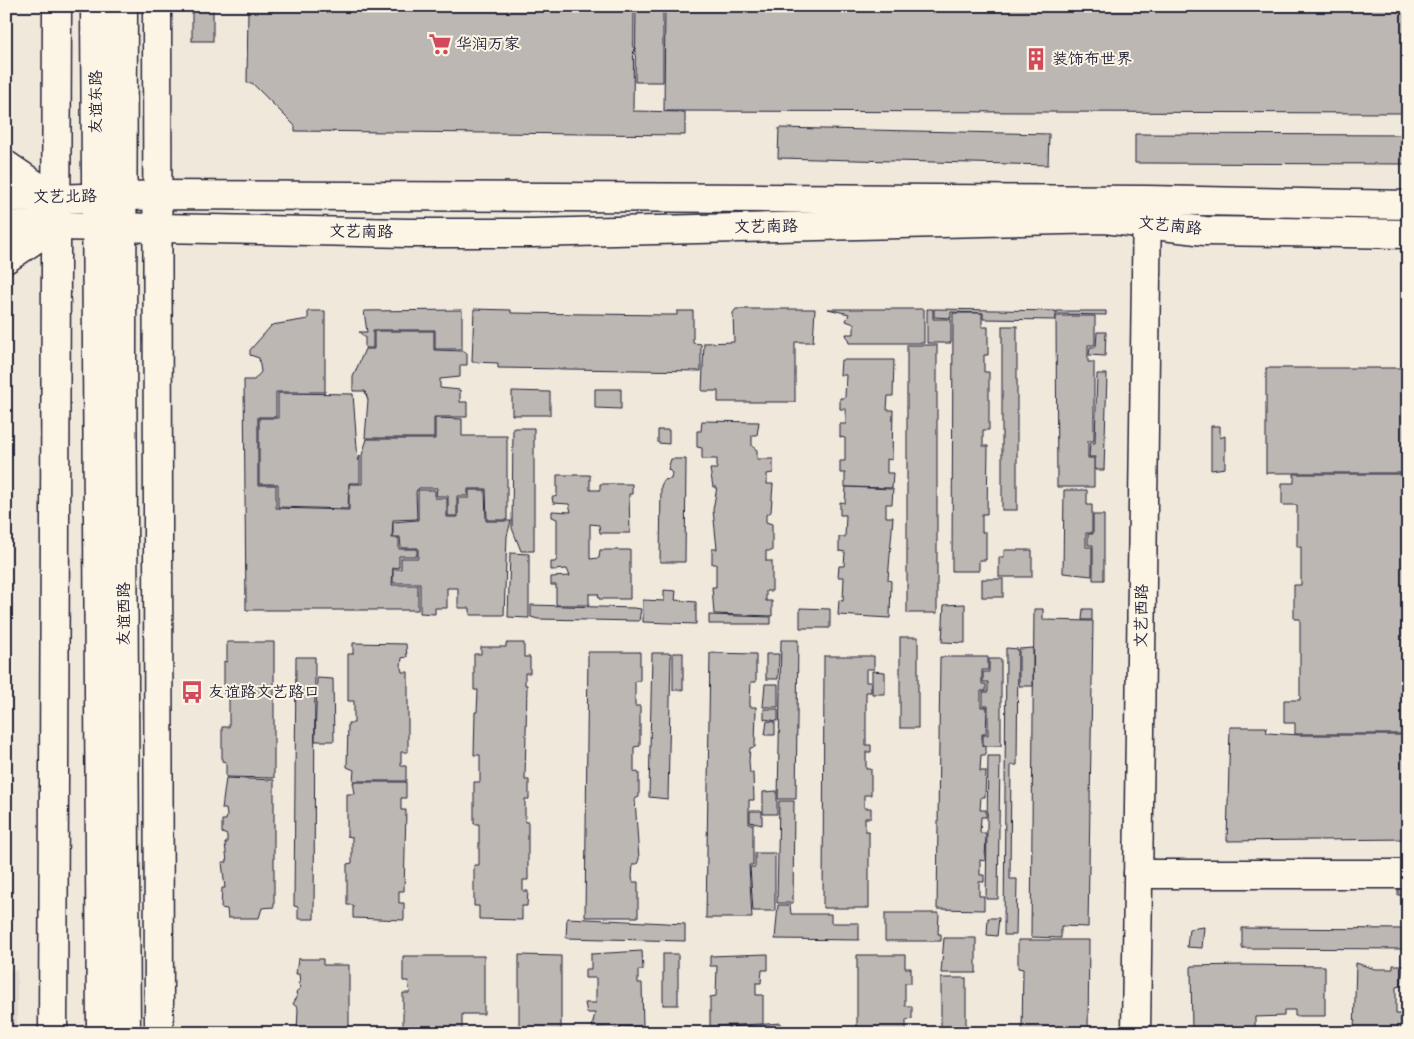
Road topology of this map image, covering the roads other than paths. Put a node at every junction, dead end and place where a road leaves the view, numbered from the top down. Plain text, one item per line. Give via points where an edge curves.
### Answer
1 (57, 6) edge
2 (96, 6) edge
3 (123, 6) edge
4 (157, 6) edge
5 (6, 165) edge
6 (158, 195) junction
7 (124, 196) junction
8 (96, 197) junction
9 (6, 198) edge
10 (56, 198) junction
11 (1408, 205) edge
12 (1147, 212) junction
13 (6, 225) edge
14 (56, 225) junction
15 (96, 226) junction
16 (123, 227) junction
17 (158, 228) junction
18 (1408, 234) edge
19 (6, 259) edge
20 (1138, 874) junction
21 (1408, 874) edge
22 (53, 1033) edge
23 (101, 1033) edge
24 (126, 1033) edge
25 (159, 1033) edge
26 (1136, 1033) edge

1 - 10 main road
2 - 8 main road, 友谊东路
3 - 7 main road, 友谊东路
4 - 6 main road
5 - 10 main road
6 - 7 main road, 文艺南路
6 - 12 main road, 文艺南路
6 - 17 main road
7 - 8 main road, 文艺北路
7 - 16 main road, 友谊西路
8 - 10 main road, 文艺北路
8 - 15 main road, 友谊西路
9 - 10 main road, 文艺北路
10 - 14 main road
11 - 12 main road, 文艺南路
12 - 17 main road, 文艺南路 via 1095,220 503,233
12 - 18 main road, 文艺南路 via 1205,230
12 - 20 main road, 文艺西路
13 - 14 main road, 文艺北路
14 - 15 main road, 文艺北路
14 - 19 main road
14 - 22 main road
15 - 16 main road, 文艺北路
15 - 23 main road, 友谊西路
16 - 17 main road, 文艺南路
16 - 24 main road, 友谊西路
17 - 25 main road
20 - 21 main road
20 - 26 main road, 文艺西路

